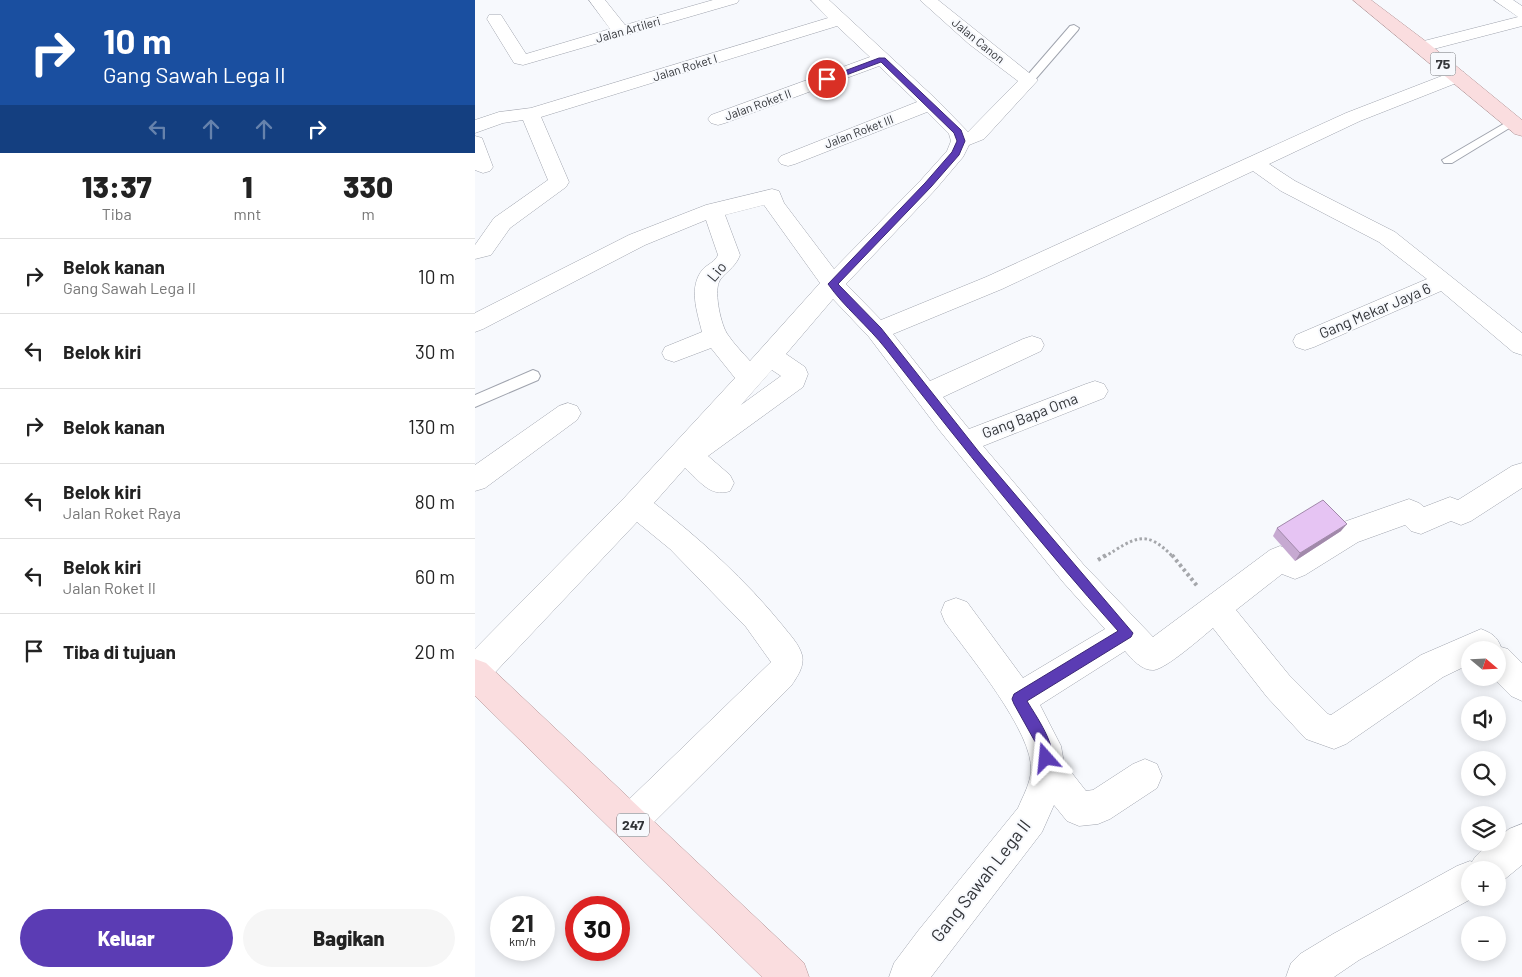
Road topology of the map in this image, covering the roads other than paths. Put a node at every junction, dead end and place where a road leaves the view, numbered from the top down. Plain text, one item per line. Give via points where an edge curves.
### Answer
1 (597, 0) edge
2 (731, 0) edge
3 (819, 0) edge
4 (928, 0) edge
5 (1361, 0) edge
6 (1502, 0) edge
7 (707, 3) edge
8 (1522, 13) edge
9 (495, 18) dead end
10 (839, 20) junction
11 (1522, 21) edge
12 (1074, 28) dead end
13 (621, 32) junction
14 (1422, 47) junction
15 (882, 59) junction
16 (1458, 76) junction
17 (1029, 80) junction
18 (930, 104) junction
19 (530, 114) junction
20 (718, 119) dead end
21 (475, 126) edge
22 (1517, 126) edge
23 (961, 141) junction
24 (475, 142) edge
25 (788, 160) dead end
26 (1448, 160) dead end
27 (1254, 163) junction
28 (483, 167) dead end
29 (713, 210) junction
30 (475, 252) edge
31 (1445, 281) junction
32 (833, 284) junction
33 (475, 323) edge
34 (877, 331) junction
35 (715, 336) junction
36 (1305, 341) dead end
37 (1521, 344) edge
38 (1032, 345) dead end
39 (674, 352) dead end
40 (770, 356) junction
41 (533, 376) dead end
42 (750, 378) junction
43 (1095, 391) dead end
44 (926, 394) junction
45 (475, 401) edge
46 (567, 413) dead end
47 (964, 442) junction
48 (688, 453) junction
49 (1522, 474) edge
50 (475, 480) edge
51 (720, 483) dead end
52 (635, 505) junction
53 (1215, 608) junction
54 (956, 612) dead end
55 (1127, 633) junction
56 (1461, 653) edge
57 (1506, 669) edge
58 (475, 672) edge
59 (1522, 685) edge
60 (1019, 699) junction
61 (1048, 771) junction
62 (1145, 776) dead end
63 (630, 822) junction
64 (1522, 842) edge
65 (1498, 861) edge
66 (1461, 884) edge
67 (790, 977) edge
68 (908, 977) edge
69 (1305, 977) edge

1 - 13 street
2 - 7 street, Jalan Artileri
3 - 10 street
4 - 17 street, Jalan Canon
5 - 14 main road, 75
6 - 8 street
7 - 13 street, Jalan Artileri
9 - 13 street, Jalan Artileri via 523,60
10 - 15 street
10 - 19 street, Jalan Roket I
11 - 14 street
12 - 17 lane
14 - 16 main road, 75
15 - 18 street
15 - 20 street, Jalan Roket II
16 - 22 main road, 75
16 - 27 street via 1353,116
17 - 23 street via 977,135
18 - 23 street via 958,132
18 - 25 street, Jalan Roket III
19 - 21 street, Jalan Roket I via 499,118
19 - 30 street via 559,182 502,223 483,250
22 - 26 lane
23 - 32 street via 956,153 928,185
24 - 28 street
27 - 31 street via 1288,186 1387,237
27 - 34 street via 994,283
29 - 32 street via 772,196 774,204
29 - 33 street via 637,240
29 - 35 street, Lio via 729,255 705,288
31 - 36 street, Gang Mekar Jaya 6
31 - 37 street
32 - 34 street
32 - 40 street
34 - 44 street
35 - 39 street
35 - 42 street
38 - 44 street
40 - 42 street
40 - 48 street via 796,374 794,380
41 - 45 lane
42 - 48 street
43 - 47 street, Gang Bapa Oma
44 - 47 street
46 - 50 street
47 - 55 street
48 - 51 street
48 - 52 street
49 - 53 street via 1461,513 1450,509 1421,522 1409,511 1348,533 1295,566 1280,559
52 - 58 street
52 - 63 street via 680,540 757,617 787,656 786,667 780,675
53 - 55 street via 1154,654 1144,652
53 - 56 street via 1277,686 1317,727 1330,732 1432,666
54 - 60 street, Gang Sawah Lega II
55 - 60 street
57 - 59 street
58 - 63 main road, 247
60 - 61 street, Gang Sawah Lega II via 1044,746
61 - 62 street via 1079,809 1099,807
61 - 68 street, Gang Sawah Lega II via 1030,820
63 - 67 main road, 247
64 - 65 street
66 - 69 street via 1346,947

